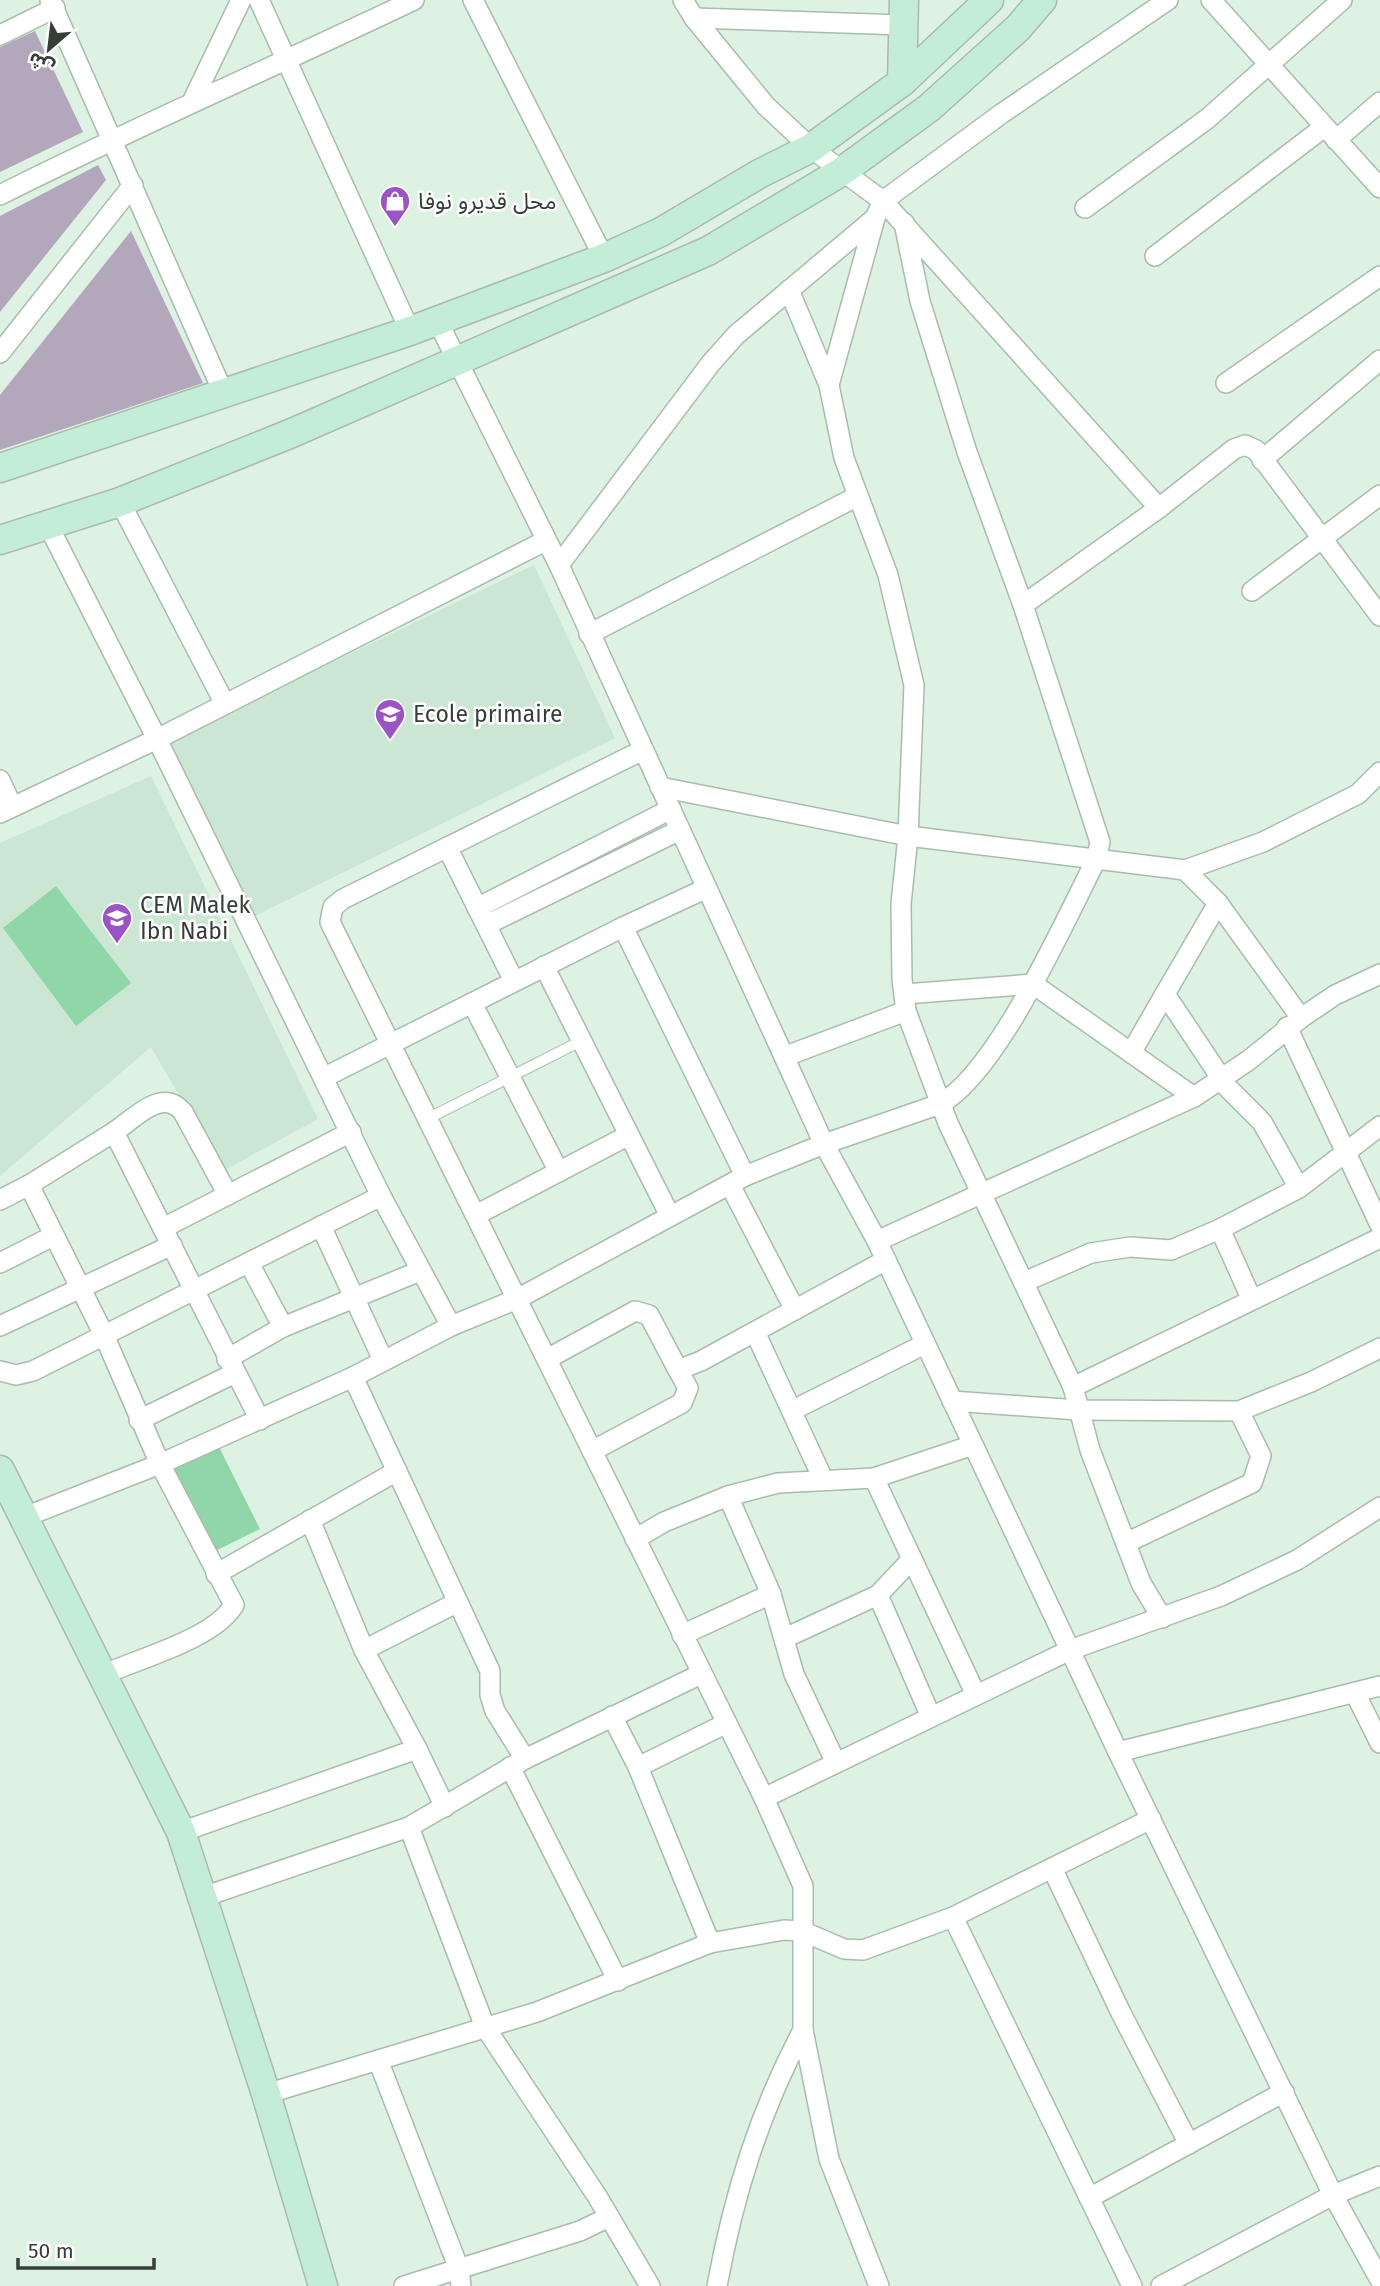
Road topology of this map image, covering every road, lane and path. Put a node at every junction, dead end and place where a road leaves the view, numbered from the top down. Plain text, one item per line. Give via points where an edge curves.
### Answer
1 (241, 0) edge
2 (259, 0) edge
3 (414, 0) edge
4 (473, 0) edge
5 (683, 0) edge
6 (989, 0) edge
7 (1042, 0) edge
8 (1168, 0) edge
9 (1211, 0) edge
10 (1342, 0) edge
11 (52, 4) edge
12 (904, 13) edge
13 (695, 18) junction
14 (0, 35) edge
15 (287, 61) junction
16 (1269, 65) junction
17 (902, 82) junction
18 (193, 100) junction
19 (1380, 102) edge
20 (1330, 134) junction
21 (112, 139) junction
22 (811, 148) junction
23 (841, 172) junction
24 (133, 185) junction
25 (1380, 188) edge
26 (0, 195) edge
27 (1086, 208) dead end
28 (879, 210) junction
29 (904, 223) junction
30 (1155, 256) dead end
31 (604, 258) junction
32 (1380, 276) edge
33 (789, 290) junction
34 (437, 320) junction
35 (410, 331) junction
36 (0, 353) edge
37 (455, 359) junction
38 (1380, 360) edge
39 (1226, 383) dead end
40 (828, 385) junction
41 (223, 392) junction
42 (1262, 460) junction
43 (0, 468) edge
44 (1380, 495) edge
45 (856, 497) junction
46 (120, 502) junction
47 (1159, 508) junction
48 (48, 525) junction
49 (0, 540) edge
50 (1323, 540) junction
51 (545, 541) junction
52 (559, 565) junction
53 (1252, 591) dead end
54 (1023, 605) junction
55 (1380, 617) edge
56 (589, 634) junction
57 (225, 704) junction
58 (157, 739) junction
59 (643, 750) junction
60 (1380, 772) edge
61 (0, 780) edge
62 (660, 787) junction
63 (6, 809) edge
64 (671, 809) junction
65 (681, 830) junction
66 (908, 836) junction
67 (447, 847) junction
68 (1096, 860) junction
69 (1185, 870) junction
70 (707, 888) junction
71 (1218, 903) junction
72 (482, 916) junction
73 (622, 927) junction
74 (544, 966) junction
75 (1380, 974) edge
76 (514, 981) junction
77 (1033, 984) junction
78 (1165, 994) junction
79 (472, 1003) junction
80 (905, 1003) junction
81 (1294, 1023) junction
82 (581, 1041) junction
83 (392, 1043) junction
84 (1131, 1053) junction
85 (786, 1056) junction
86 (325, 1077) junction
87 (510, 1077) junction
88 (1222, 1079) junction
89 (1194, 1097) junction
90 (940, 1104) junction
91 (429, 1118) junction
92 (1380, 1126) edge
93 (114, 1132) junction
94 (351, 1132) junction
95 (629, 1135) junction
96 (824, 1144) junction
97 (1347, 1150) junction
98 (559, 1171) junction
99 (738, 1181) junction
100 (29, 1185) junction
101 (1299, 1188) junction
102 (983, 1194) junction
103 (228, 1195) junction
104 (381, 1196) junction
105 (0, 1200) edge
106 (476, 1215) junction
107 (670, 1216) junction
108 (321, 1226) junction
109 (1380, 1226) edge
110 (1220, 1229) junction
111 (53, 1236) junction
112 (168, 1236) junction
113 (1380, 1238) edge
114 (877, 1241) junction
115 (886, 1260) junction
116 (0, 1263) edge
117 (249, 1263) junction
118 (420, 1271) junction
119 (1024, 1282) junction
120 (79, 1288) junction
121 (193, 1291) junction
122 (353, 1296) junction
123 (1251, 1298) junction
124 (517, 1299) junction
125 (795, 1310) junction
126 (0, 1326) edge
127 (451, 1326) junction
128 (283, 1327) junction
129 (755, 1332) junction
130 (104, 1335) junction
131 (925, 1344) junction
132 (1380, 1348) edge
133 (547, 1359) junction
134 (383, 1360) junction
135 (231, 1366) junction
136 (678, 1370) junction
137 (0, 1371) edge
138 (353, 1377) junction
139 (1073, 1387) junction
140 (953, 1401) junction
141 (793, 1410) junction
142 (1079, 1410) junction
143 (1239, 1411) junction
144 (139, 1420) junction
145 (260, 1420) junction
146 (973, 1445) junction
147 (592, 1451) junction
148 (160, 1464) junction
149 (0, 1470) edge
150 (397, 1471) junction
151 (874, 1478) junction
152 (822, 1479) junction
153 (728, 1496) junction
154 (1380, 1507) edge
155 (22, 1518) junction
156 (310, 1520) junction
157 (635, 1539) junction
158 (1126, 1543) junction
159 (912, 1559) junction
160 (216, 1574) junction
161 (771, 1594) junction
162 (878, 1595) junction
163 (457, 1602) junction
164 (1162, 1618) junction
165 (682, 1635) junction
166 (785, 1638) junction
167 (364, 1650) junction
168 (1070, 1650) junction
169 (701, 1674) junction
170 (102, 1675) junction
171 (1380, 1686) edge
172 (1355, 1693) junction
173 (976, 1695) junction
174 (612, 1716) junction
175 (931, 1717) junction
176 (725, 1724) junction
177 (1380, 1742) edge
178 (417, 1749) junction
179 (1118, 1752) junction
180 (517, 1763) junction
181 (836, 1763) junction
182 (638, 1767) junction
183 (764, 1798) junction
184 (445, 1807) junction
185 (1151, 1819) junction
186 (409, 1827) junction
187 (181, 1832) junction
188 (1052, 1868) junction
189 (203, 1896) junction
190 (953, 1917) junction
191 (802, 1931) junction
192 (710, 1944) junction
193 (618, 1981) junction
194 (485, 2027) junction
195 (803, 2030) junction
196 (378, 2060) junction
197 (1284, 2092) junction
198 (266, 2094) junction
199 (1189, 2144) junction
200 (1380, 2176) edge
201 (1334, 2195) junction
202 (1089, 2198) junction
203 (609, 2217) junction
204 (460, 2277) edge
205 (1380, 2280) edge
206 (323, 2286) edge
207 (404, 2286) edge
208 (650, 2286) edge
209 (717, 2286) edge
210 (879, 2286) edge
211 (1132, 2286) edge
212 (1161, 2286) edge

1 - 18 street
2 - 15 street
3 - 15 street
4 - 31 street
5 - 13 street
6 - 17 main road
7 - 23 main road via 1018,28 929,108
8 - 28 street via 1001,114
9 - 16 street
10 - 16 street
11 - 14 street
11 - 21 street
12 - 13 street
12 - 17 main road
13 - 22 street via 766,106
15 - 18 street
15 - 35 street
16 - 20 street
16 - 27 street via 1207,119
17 - 22 main road
18 - 21 street
19 - 20 street
20 - 25 street
20 - 30 street
21 - 24 street
21 - 26 street
22 - 23 street
22 - 31 main road via 661,232
23 - 28 street
23 - 37 main road via 708,251
24 - 36 street
24 - 41 street
28 - 29 street
28 - 33 street
28 - 40 street
29 - 47 street
29 - 54 street via 923,314
31 - 34 main road
32 - 39 street
33 - 40 street
33 - 52 street via 711,363
34 - 35 main road
34 - 37 street
35 - 41 main road
37 - 46 main road via 292,433
37 - 51 street
38 - 42 street
40 - 45 street
41 - 43 main road
42 - 47 street via 1251,446 1239,446
42 - 50 street
44 - 50 street
45 - 56 street
45 - 66 street via 888,575 914,685
46 - 48 main road
46 - 57 street
47 - 54 street
48 - 49 main road
48 - 58 street
50 - 53 street
50 - 55 street
51 - 52 street
51 - 57 street
52 - 56 street
54 - 68 street via 1100,842
56 - 59 street
57 - 58 street
58 - 63 street
58 - 86 street
59 - 62 street
59 - 67 street
60 - 69 street via 1358,794 1263,842
61 - 63 street
62 - 64 street
62 - 66 street
64 - 65 street
64 - 72 street
65 - 70 street
65 - 72 street
66 - 68 street
66 - 80 street via 901,904
67 - 72 street
67 - 83 street via 343,899 330,913 330,922
68 - 69 street
68 - 77 street
69 - 71 street
70 - 73 street
70 - 85 street
71 - 78 street
71 - 81 street
72 - 76 street
73 - 74 street
73 - 99 street
74 - 76 street
74 - 82 street
75 - 81 street via 1335,995
76 - 79 street
77 - 80 street
77 - 84 street
77 - 90 street via 972,1078
78 - 84 street
78 - 88 street
79 - 83 street
79 - 87 street
80 - 85 street
80 - 90 street
81 - 88 street
81 - 97 street
82 - 87 lane
82 - 95 street
83 - 86 street
83 - 91 street
84 - 89 street
85 - 96 street
86 - 94 street
87 - 91 lane
87 - 98 street
88 - 89 street
88 - 101 street via 1262,1122
89 - 102 street
90 - 96 street
90 - 102 street
91 - 106 street
92 - 97 street
93 - 100 street
93 - 103 street via 161,1100 172,1101 183,1112
93 - 112 street
94 - 103 street
94 - 104 street
95 - 98 street
95 - 107 street
96 - 99 street
96 - 114 street
97 - 101 street
97 - 109 street
98 - 106 street
99 - 107 street
99 - 125 street
100 - 105 street
100 - 111 street
101 - 110 street
102 - 114 street
102 - 119 street
103 - 112 street
104 - 108 street
104 - 118 street
106 - 124 street
107 - 124 street
108 - 117 street
108 - 122 street
110 - 119 street via 1171,1250 1130,1247 1091,1253
110 - 123 street
111 - 116 street
111 - 120 street
112 - 120 street
112 - 121 street
113 - 123 street
114 - 115 street
115 - 125 street
115 - 131 street
117 - 121 street
117 - 128 street
118 - 122 street
118 - 127 street
119 - 139 street
120 - 126 street
120 - 130 street
121 - 130 street
121 - 135 street
122 - 128 street
122 - 134 street
123 - 139 street
124 - 127 street
124 - 133 street
125 - 129 street
127 - 134 street
128 - 135 street
129 - 136 street
129 - 141 street
130 - 137 street via 33,1371 16,1375
130 - 144 street
131 - 140 street
131 - 141 street
132 - 143 street
133 - 136 street via 635,1311 649,1315
133 - 147 street
134 - 138 street
135 - 144 street
135 - 145 street
136 - 147 street via 688,1388 682,1403
138 - 145 street
138 - 150 street
139 - 142 street
140 - 142 street
140 - 146 street
141 - 152 street
142 - 143 street
142 - 158 street
143 - 158 street via 1261,1456 1252,1483
144 - 148 street
145 - 148 street
146 - 151 street
146 - 168 street
147 - 157 street
148 - 155 street
148 - 160 street
149 - 155 main road
150 - 156 street
150 - 163 street
151 - 152 street
151 - 159 street
152 - 153 street via 778,1483
153 - 157 street via 664,1521
153 - 161 street
154 - 164 street via 1297,1560
155 - 170 main road
156 - 160 street
156 - 167 street
157 - 165 street
158 - 164 street via 1141,1583
159 - 162 street
159 - 173 street
160 - 170 street via 234,1605 228,1614 203,1632
161 - 165 street
161 - 166 street
162 - 166 street
162 - 175 street
163 - 167 street
163 - 180 street via 490,1671 490,1695
164 - 168 street
165 - 169 street
166 - 181 street via 794,1674
167 - 178 street
168 - 173 street
168 - 179 street
169 - 174 street
169 - 176 street
170 - 187 main road
171 - 172 street
172 - 177 street
172 - 179 street
173 - 175 street
174 - 180 street
174 - 182 street
175 - 181 street
176 - 182 street
176 - 183 street
178 - 184 street
178 - 187 street
179 - 185 street
180 - 184 street
180 - 193 street
181 - 183 street
182 - 192 street
183 - 191 street via 803,1886
184 - 186 street
185 - 188 street
185 - 197 street
186 - 189 street
186 - 194 street
187 - 189 main road
188 - 190 street
188 - 199 street
189 - 198 main road
190 - 191 street via 863,1950 844,1949
190 - 202 street
191 - 192 street via 784,1930
191 - 195 street
192 - 193 street
193 - 194 street
194 - 196 street
194 - 203 street
195 - 209 street via 781,2071 750,2150 732,2209
195 - 210 street via 829,2159
196 - 198 street
196 - 204 street
197 - 199 street
197 - 201 street
198 - 206 main road
199 - 202 street
200 - 201 street
201 - 205 street
201 - 212 street
202 - 211 street
203 - 204 street
203 - 208 street
204 - 207 street

